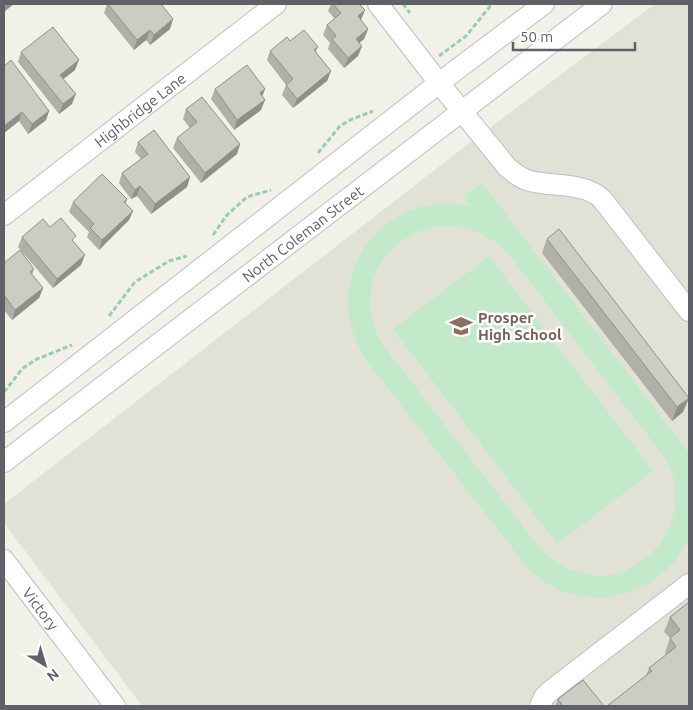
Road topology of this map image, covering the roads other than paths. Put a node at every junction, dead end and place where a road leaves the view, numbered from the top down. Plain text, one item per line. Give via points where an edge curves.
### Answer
1 (276, 4) edge
2 (378, 4) edge
3 (544, 4) edge
4 (602, 4) edge
5 (433, 75) junction
6 (462, 111) junction
7 (4, 215) edge
8 (689, 311) edge
9 (4, 422) edge
10 (4, 462) edge
11 (4, 560) edge
12 (689, 584) edge
13 (115, 706) edge
14 (540, 706) edge

1 - 7 street, Highbridge Lane
2 - 5 street
3 - 5 street
4 - 6 street, North Coleman Street
5 - 6 street
5 - 9 street
6 - 8 street via 507,167 522,179 582,188 598,194
6 - 10 street, North Coleman Street
11 - 13 street, Victory
12 - 14 street via 549,692

